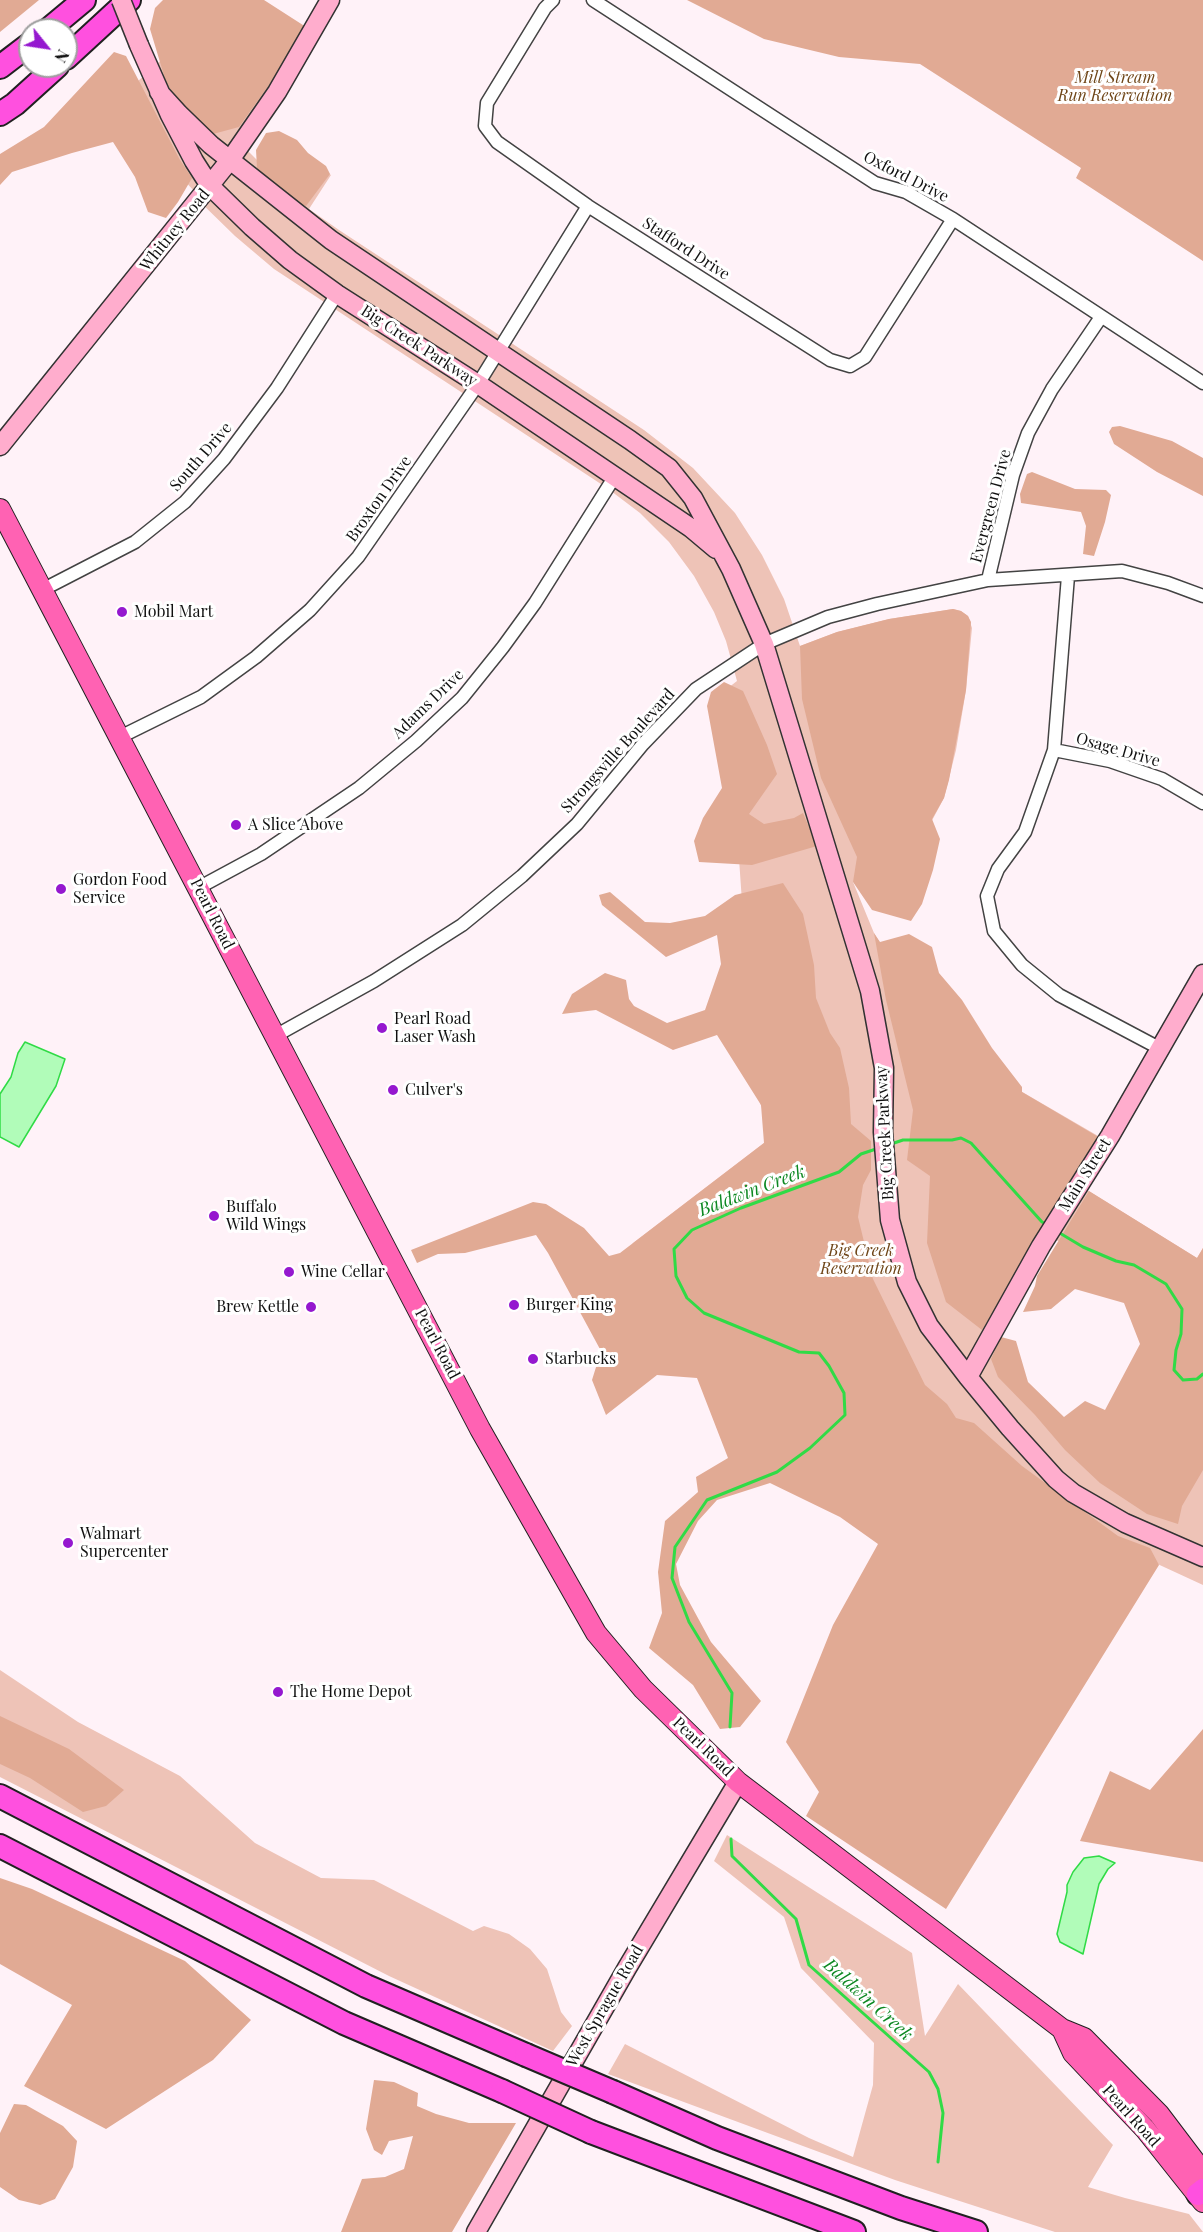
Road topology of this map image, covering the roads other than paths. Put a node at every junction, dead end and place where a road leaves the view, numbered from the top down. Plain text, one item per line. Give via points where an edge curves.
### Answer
1 (84, 0) edge
2 (121, 0) edge
3 (129, 0) edge
4 (330, 0) edge
5 (553, 0) edge
6 (593, 0) edge
7 (62, 18) edge
8 (78, 47) edge
9 (18, 53) edge
10 (0, 67) edge
11 (44, 78) edge
12 (159, 92) junction
13 (0, 114) edge
14 (230, 160) junction
15 (210, 186) junction
16 (588, 206) junction
17 (952, 219) junction
18 (337, 294) junction
19 (1101, 317) junction
20 (499, 352) junction
21 (1203, 383) edge
22 (478, 384) junction
23 (0, 446) edge
24 (615, 476) junction
25 (0, 509) edge
26 (724, 557) junction
27 (1068, 576) junction
28 (988, 580) junction
29 (42, 590) junction
30 (1203, 596) edge
31 (764, 644) junction
32 (120, 737) junction
33 (1054, 750) junction
34 (1203, 803) edge
35 (198, 888) junction
36 (1203, 974) edge
37 (275, 1036) junction
38 (1159, 1048) junction
39 (968, 1377) junction
40 (1203, 1557) edge
41 (738, 1782) junction
42 (0, 1796) edge
43 (0, 1846) edge
44 (1062, 2029) junction
45 (1203, 2172) edge
46 (1202, 2195) edge
47 (761, 2198) junction
48 (476, 2232) edge
49 (822, 2232) edge
50 (854, 2232) edge
51 (976, 2232) edge

1 - 7 highway
2 - 12 street, Big Creek Parkway, bridge
3 - 8 highway
4 - 14 street, Whitney Road via 277,92
5 - 16 street, Stafford Drive via 487,103 485,126 497,142
6 - 17 street, Oxford Drive via 875,183 906,192
9 - 10 highway
11 - 13 highway
12 - 14 street, Big Creek Parkway
12 - 15 street, Big Creek Parkway
14 - 15 street, Whitney Road
14 - 20 street, Big Creek Parkway via 331,240
15 - 18 street, Big Creek Parkway via 290,260
15 - 23 street, Whitney Road
16 - 17 street, Stafford Drive via 830,360 850,366 865,357
16 - 20 street, Broxton Drive
17 - 19 street, Oxford Drive
18 - 22 street, Big Creek Parkway
18 - 29 street, South Drive via 277,388 225,459 185,502 135,542
19 - 21 street, Oxford Drive
19 - 28 street, Evergreen Drive via 1052,389 1028,433 1013,475
20 - 22 street, Broxton Drive
20 - 26 street, Big Creek Parkway via 669,468 693,498
22 - 24 street, Big Creek Parkway
22 - 32 street, Broxton Drive via 358,557 310,610 256,657 201,697
24 - 26 street, Big Creek Parkway via 691,528
24 - 35 street, Adams Drive via 535,603 462,698 359,788 261,854
25 - 29 main road, Pearl Road
26 - 31 street, Big Creek Parkway
27 - 28 street, Strongsville Boulevard
27 - 30 street, Strongsville Boulevard via 1122,571
27 - 33 street
28 - 31 street, Strongsville Boulevard via 828,617
29 - 32 main road, Pearl Road
31 - 37 street, Strongsville Boulevard via 696,690 643,744 577,824 462,925 374,981
31 - 39 street, Big Creek Parkway via 870,992 884,1068 883,1132 890,1220 907,1282 929,1326
32 - 35 main road, Pearl Road
33 - 34 street, Osage Drive via 1110,761 1162,779
33 - 38 street via 1025,832 998,869 987,896 994,930 1022,965 1059,995
35 - 37 main road, Pearl Road
36 - 38 street, Main Street
37 - 41 main road, Pearl Road via 480,1429 596,1633 644,1689
38 - 39 street, Main Street
39 - 40 street, Big Creek Parkway via 1056,1479 1073,1493 1125,1523
41 - 44 main road, Pearl Road
41 - 48 street, West Sprague Road
42 - 51 highway, bridge via 366,1986 717,2138 901,2208
43 - 47 highway, bridge via 344,2023 591,2132
44 - 45 main road, Pearl Road via 1084,2038 1159,2114
44 - 46 main road, Pearl Road via 1073,2053
47 - 49 highway
47 - 50 highway

